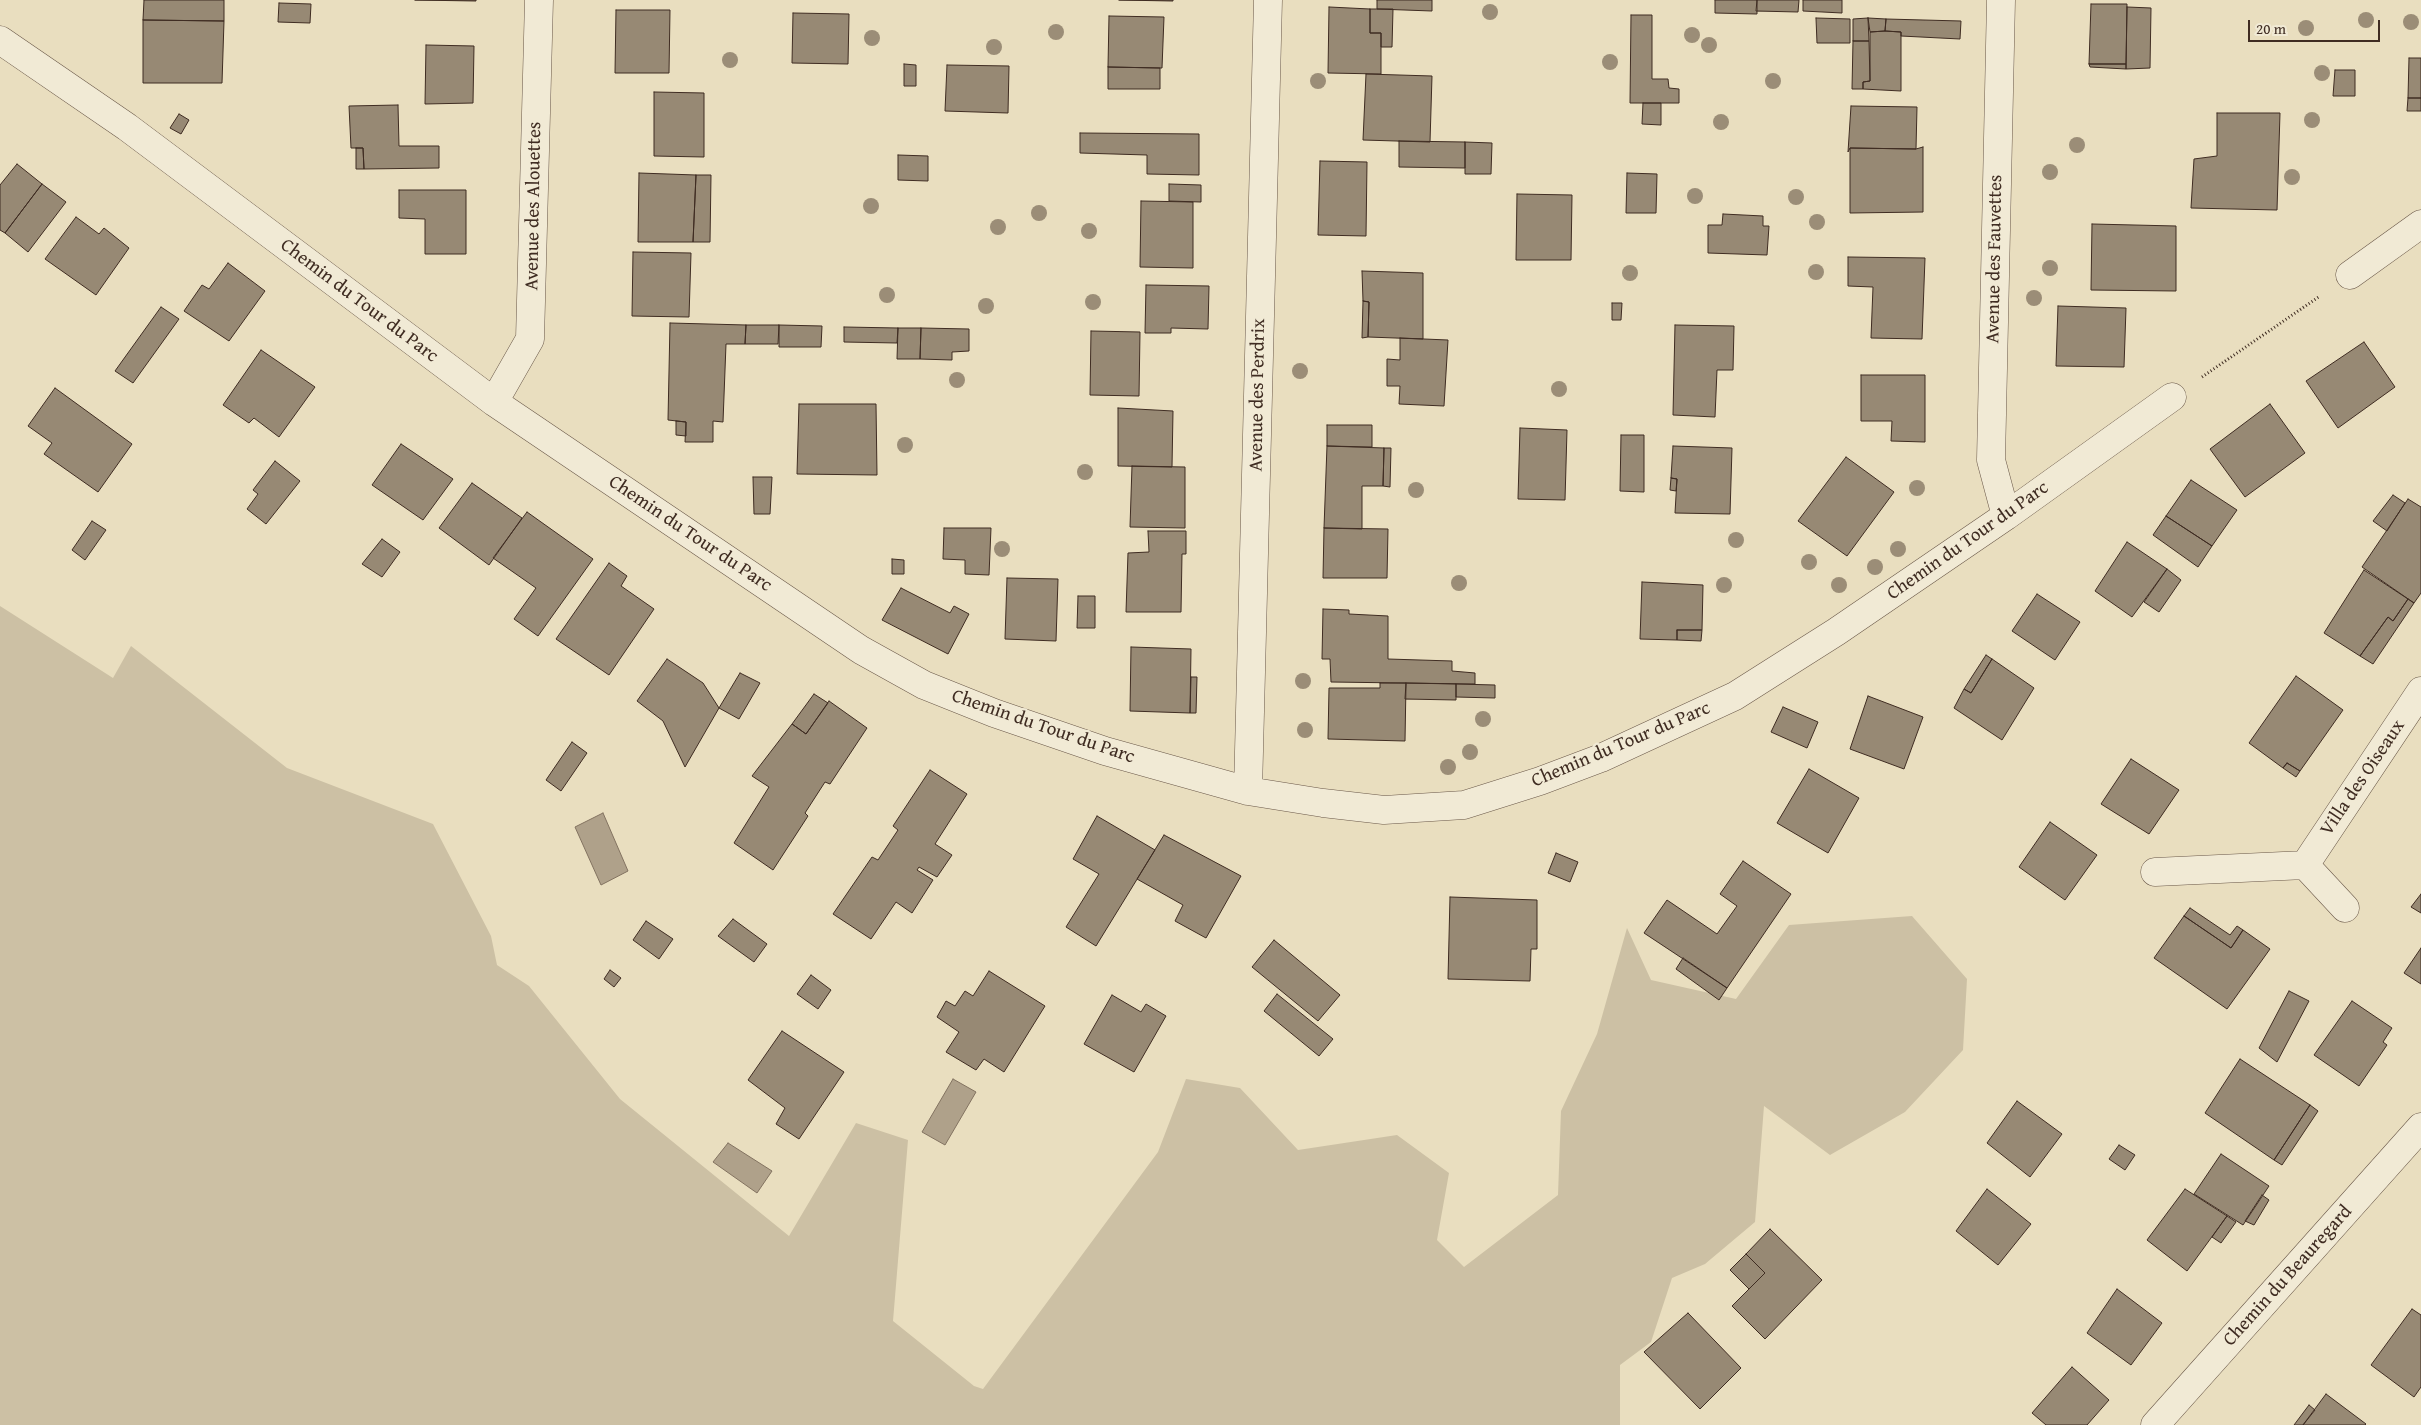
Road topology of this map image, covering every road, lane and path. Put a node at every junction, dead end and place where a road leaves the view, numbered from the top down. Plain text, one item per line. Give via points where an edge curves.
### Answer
1 (539, 0) edge
2 (1268, 0) edge
3 (2001, 0) edge
4 (0, 40) edge
5 (2421, 224) edge
6 (2350, 275) joint
7 (2172, 397) joint
8 (494, 402) junction
9 (2006, 516) junction
10 (2421, 691) edge
11 (1248, 791) junction
12 (2305, 865) junction
13 (2155, 872) dead end
14 (2345, 908) dead end
15 (2421, 1127) edge
16 (2155, 1425) edge

1 - 8 street, Avenue des Alouettes via 530,339
2 - 11 street, Avenue des Perdrix
3 - 9 street, Avenue des Fauvettes via 1991,460
4 - 8 street, Chemin du Tour du Parc via 127,126
5 - 6 street
6 - 7 path
7 - 9 street, Chemin du Tour du Parc
8 - 11 street, Chemin du Tour du Parc via 861,650 924,685 1105,751
9 - 11 street, Chemin du Tour du Parc via 1836,632 1735,696 1600,758 1540,781 1464,805 1384,810
10 - 12 street, Villa des Oiseaux
12 - 13 street
12 - 14 street
15 - 16 street, Chemin du Beauregard

